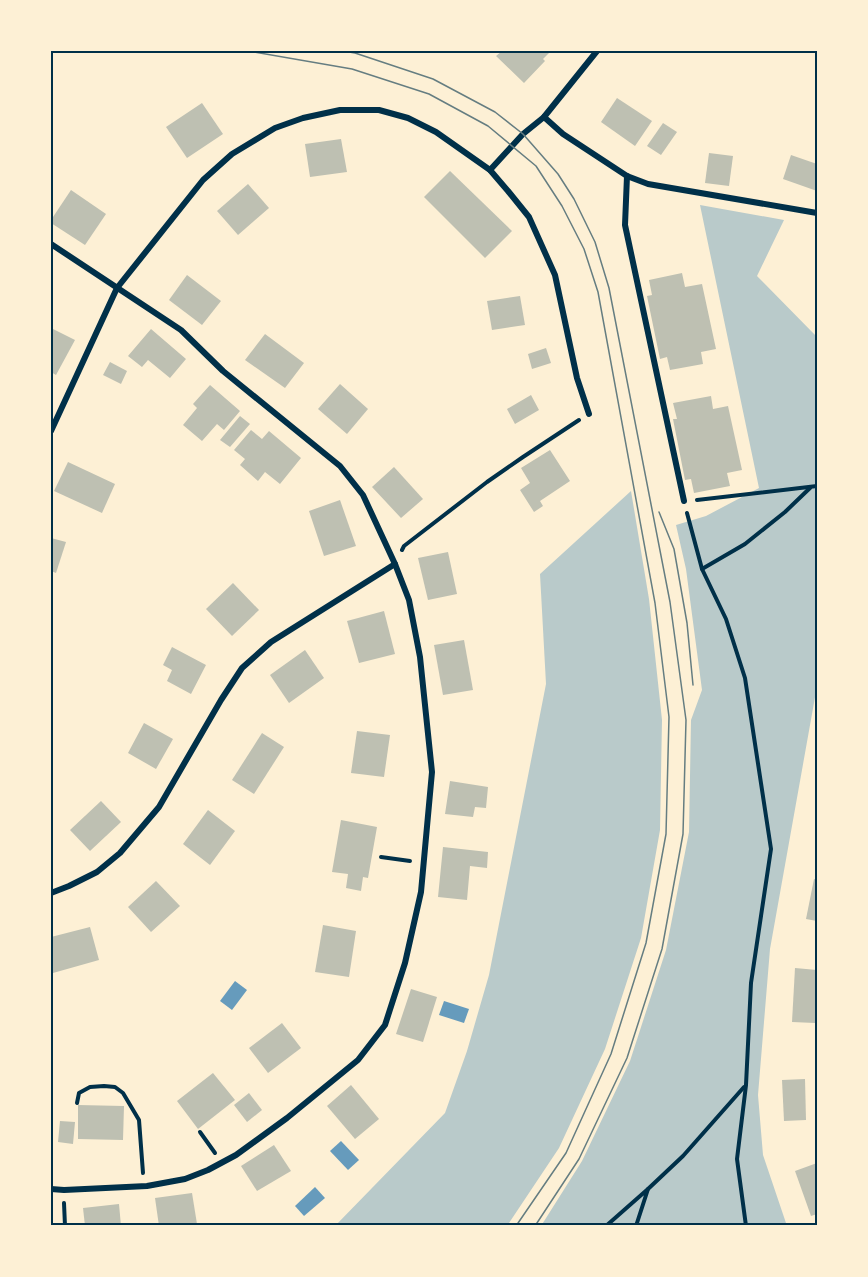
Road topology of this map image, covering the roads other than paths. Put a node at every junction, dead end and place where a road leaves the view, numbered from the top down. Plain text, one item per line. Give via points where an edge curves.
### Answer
1 (597, 51) edge
2 (544, 117) junction
3 (490, 170) junction
4 (627, 176) junction
5 (817, 213) edge
6 (51, 244) edge
7 (117, 288) junction
8 (589, 414) road end
9 (51, 431) edge
10 (684, 501) road end
11 (395, 564) junction
12 (51, 893) edge
13 (51, 1189) edge

1 - 2 street
2 - 3 street
2 - 4 street
3 - 7 street via 436,132 408,118 379,110 340,110 303,118 256,139 203,180
3 - 8 street via 529,218 555,275 577,378
4 - 5 street via 648,184
4 - 10 street via 625,225
6 - 7 street
7 - 9 street
7 - 11 street via 180,330 223,371 340,466 363,495
11 - 12 street via 271,642 242,668 159,807 120,853 97,872
11 - 13 street via 409,600 420,657 432,772 421,892 405,963 385,1025 358,1060 287,1118 222,1163 185,1179 144,1186

